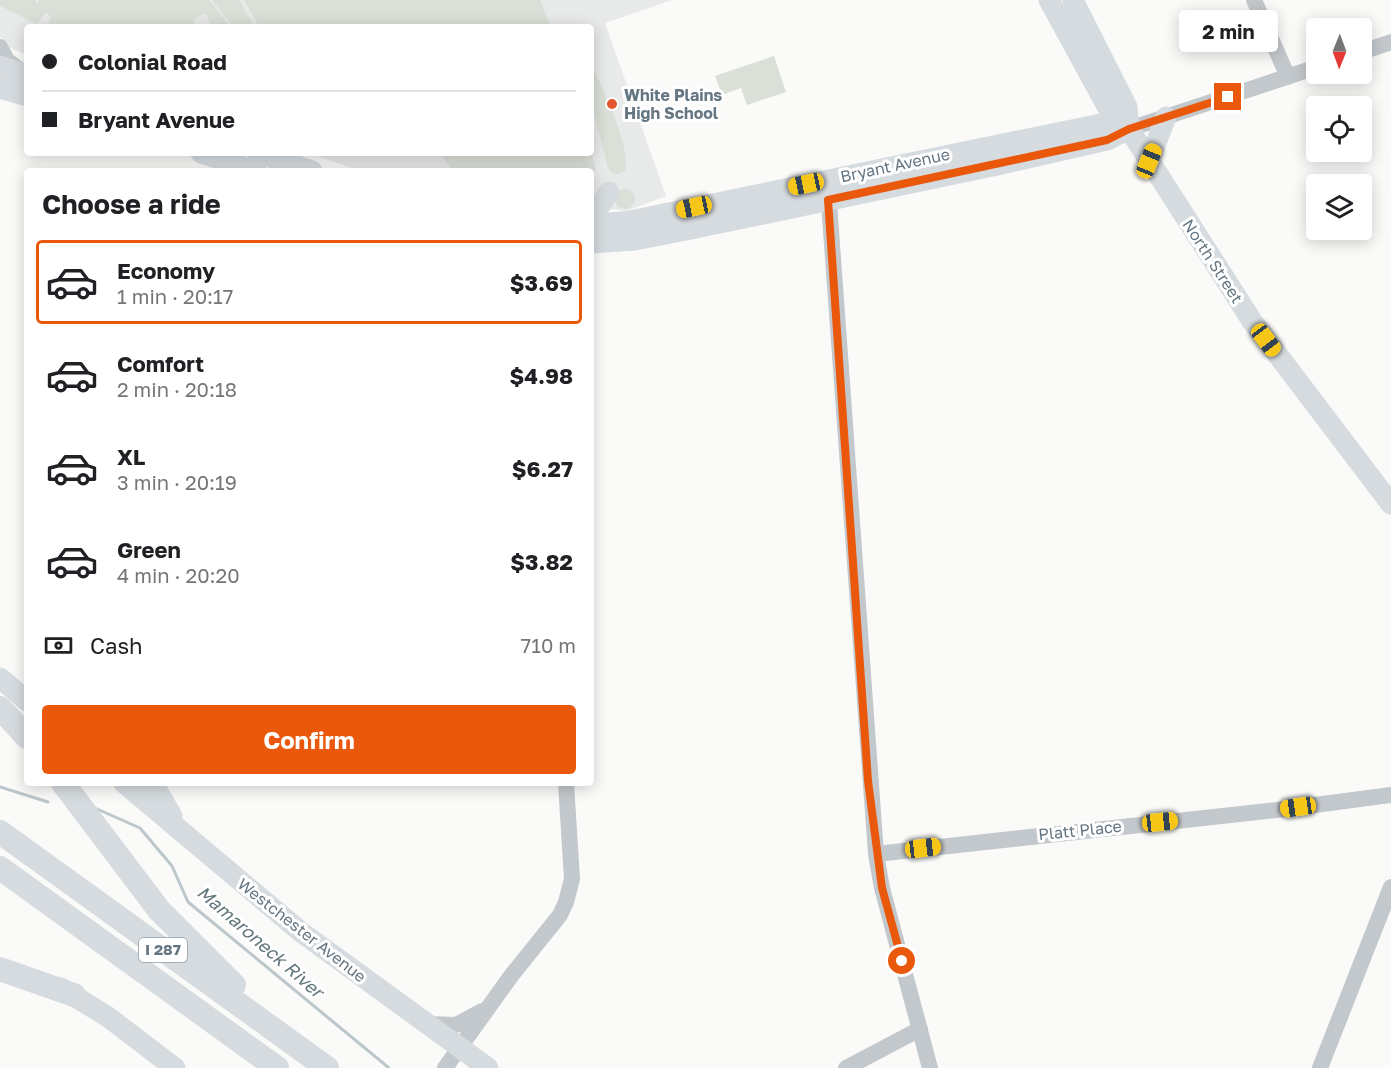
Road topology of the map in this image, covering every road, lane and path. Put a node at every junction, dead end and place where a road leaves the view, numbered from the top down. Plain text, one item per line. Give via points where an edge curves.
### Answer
1 (1050, 0) edge
2 (1073, 0) edge
3 (1254, 0) edge
4 (1391, 42) edge
5 (0, 47) edge
6 (1372, 49) edge
7 (0, 66) edge
8 (1306, 71) edge
9 (24, 73) edge
10 (24, 73) edge
11 (1288, 77) junction
12 (0, 88) edge
13 (24, 95) edge
14 (1166, 117) junction
15 (1129, 129) junction
16 (210, 156) edge
17 (267, 156) edge
18 (1149, 161) junction
19 (227, 162) edge
20 (246, 168) edge
21 (303, 168) edge
22 (827, 179) junction
23 (609, 192) dead end
24 (828, 200) junction
25 (594, 211) edge
26 (594, 225) edge
27 (594, 243) edge
28 (1388, 495) edge
29 (0, 678) edge
30 (18, 700) edge
31 (24, 725) edge
32 (0, 729) edge
33 (24, 749) edge
34 (59, 786) edge
35 (65, 786) edge
36 (128, 786) edge
37 (155, 786) edge
38 (566, 786) edge
39 (1391, 795) edge
40 (0, 832) edge
41 (189, 838) junction
42 (106, 842) junction
43 (876, 854) junction
44 (0, 868) edge
45 (0, 882) edge
46 (1391, 887) edge
47 (103, 942) junction
48 (0, 960) edge
49 (0, 969) edge
50 (74, 995) junction
51 (490, 1005) junction
52 (427, 1023) junction
53 (920, 1029) junction
54 (460, 1047) junction
55 (175, 1068) edge
56 (277, 1068) edge
57 (328, 1068) edge
58 (445, 1068) edge
59 (488, 1068) edge
60 (846, 1068) edge
61 (930, 1068) edge
62 (1320, 1068) edge

1 - 15 main road, North Street via 1108,108
2 - 15 main road, North Street via 1127,107
3 - 11 street
4 - 6 street
5 - 9 street via 7,60
7 - 10 main road
8 - 11 street, Bryant Avenue
11 - 14 street, Bryant Avenue
12 - 13 main road
14 - 15 street, Bryant Avenue
14 - 18 main road
15 - 18 main road, North Street
15 - 22 main road, Bryant Avenue via 1101,124
15 - 24 main road, Bryant Avenue via 1107,140
16 - 19 main road
17 - 21 main road
18 - 28 main road, North Street via 1252,321
19 - 20 main road
22 - 24 street
22 - 26 main road, Bryant Avenue via 630,221
23 - 25 main road
24 - 27 main road, Bryant Avenue via 635,240
24 - 43 street
29 - 30 main road
30 - 31 highway
32 - 33 highway
34 - 42 highway
35 - 42 highway
36 - 41 main road, Westchester Avenue
37 - 41 main road
38 - 51 street via 570,891 560,915
39 - 43 street, Platt Place
40 - 57 highway, I 287
41 - 52 main road, Westchester Avenue via 301,932
42 - 57 highway via 191,945
43 - 53 street
44 - 47 highway, I 287
45 - 47 highway
46 - 62 street
47 - 56 highway, I 287
48 - 50 main road
49 - 50 highway
50 - 55 main road
51 - 52 street via 456,1025
51 - 54 street
52 - 54 main road, Westchester Avenue
53 - 60 street
53 - 61 street
54 - 58 street
54 - 59 main road, Westchester Avenue

